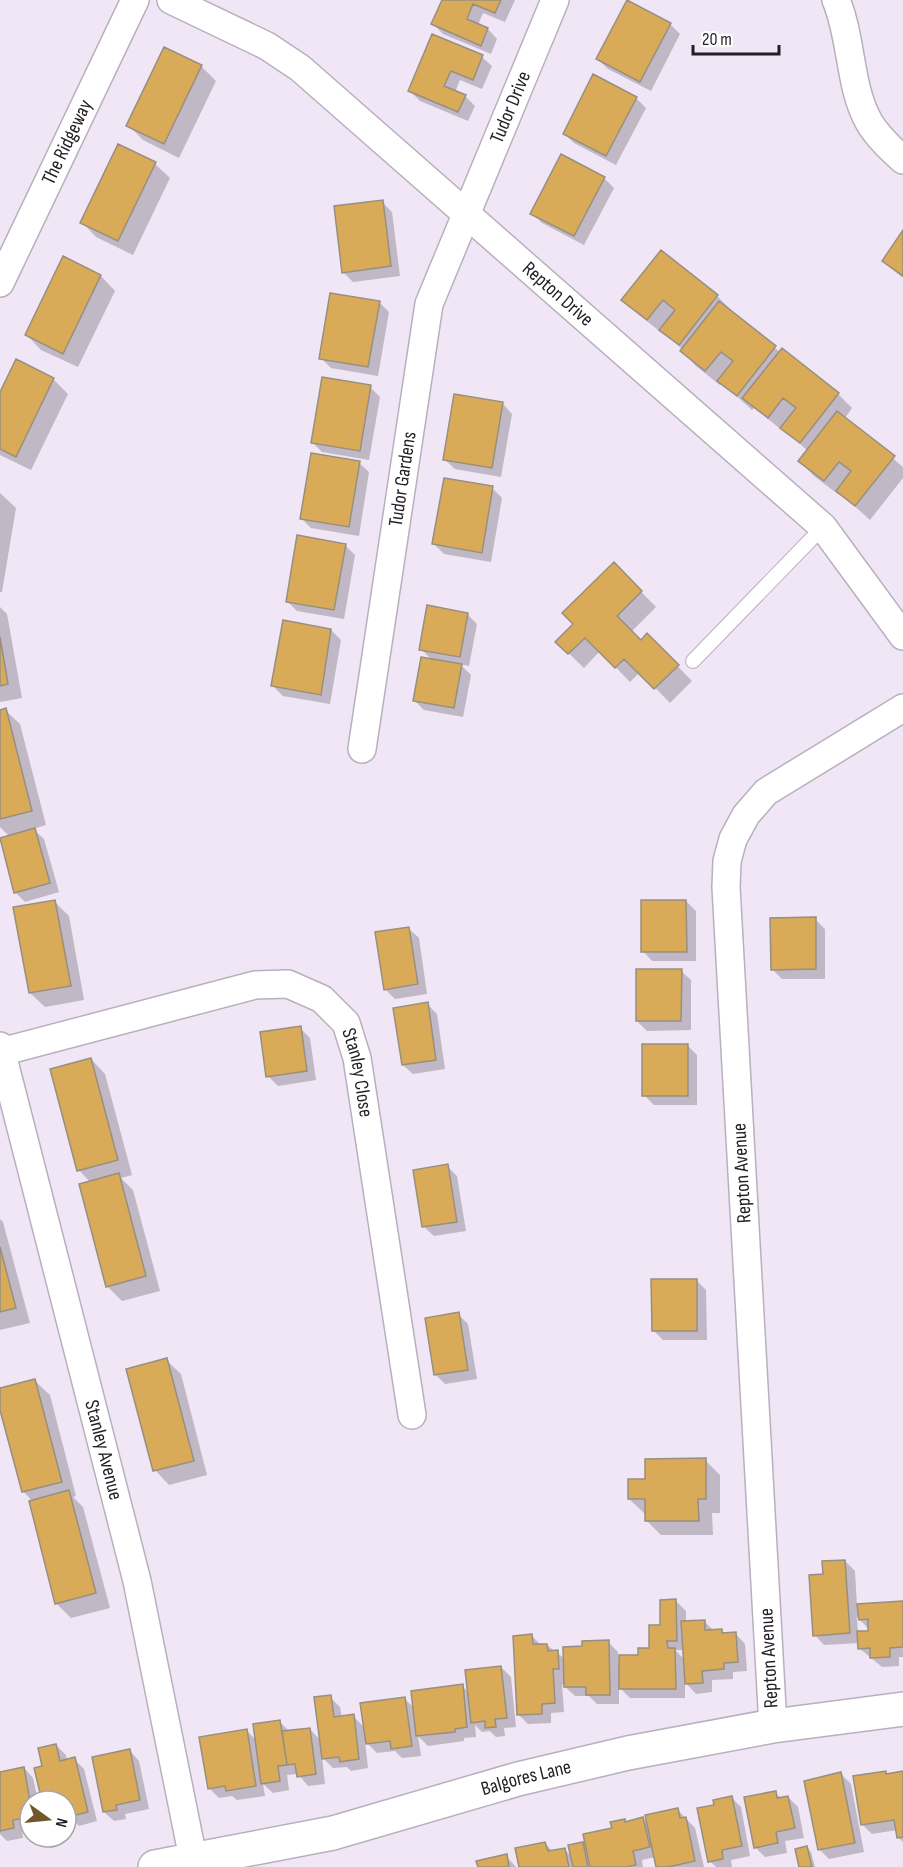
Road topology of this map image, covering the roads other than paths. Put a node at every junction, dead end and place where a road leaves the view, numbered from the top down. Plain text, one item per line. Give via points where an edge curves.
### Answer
1 (135, 0) edge
2 (171, 0) edge
3 (555, 0) edge
4 (836, 0) edge
5 (903, 160) edge
6 (467, 216) junction
7 (0, 283) edge
8 (823, 527) junction
9 (903, 636) edge
10 (693, 661) dead end
11 (903, 708) edge
12 (362, 749) dead end
13 (1, 1049) edge
14 (412, 1415) dead end
15 (903, 1708) edge
16 (773, 1726) junction
17 (193, 1858) junction
18 (155, 1867) edge

1 - 7 street, The Ridgeway
2 - 6 street, Repton Drive via 284,56
3 - 6 street, Tudor Drive
4 - 5 street via 856,86 869,121
6 - 8 street, Repton Drive
6 - 12 street, Tudor Gardens via 429,304
8 - 9 street, Repton Drive
8 - 10 lane
11 - 16 street, Repton Avenue via 766,792 746,815 727,861
13 - 14 street, Stanley Close via 255,985 288,984 322,999 346,1023 357,1058
13 - 17 street, Stanley Avenue via 137,1581
15 - 16 street, Balgores Lane
16 - 17 street, Balgores Lane via 628,1753 518,1779 333,1833
17 - 18 street, Balgores Lane

